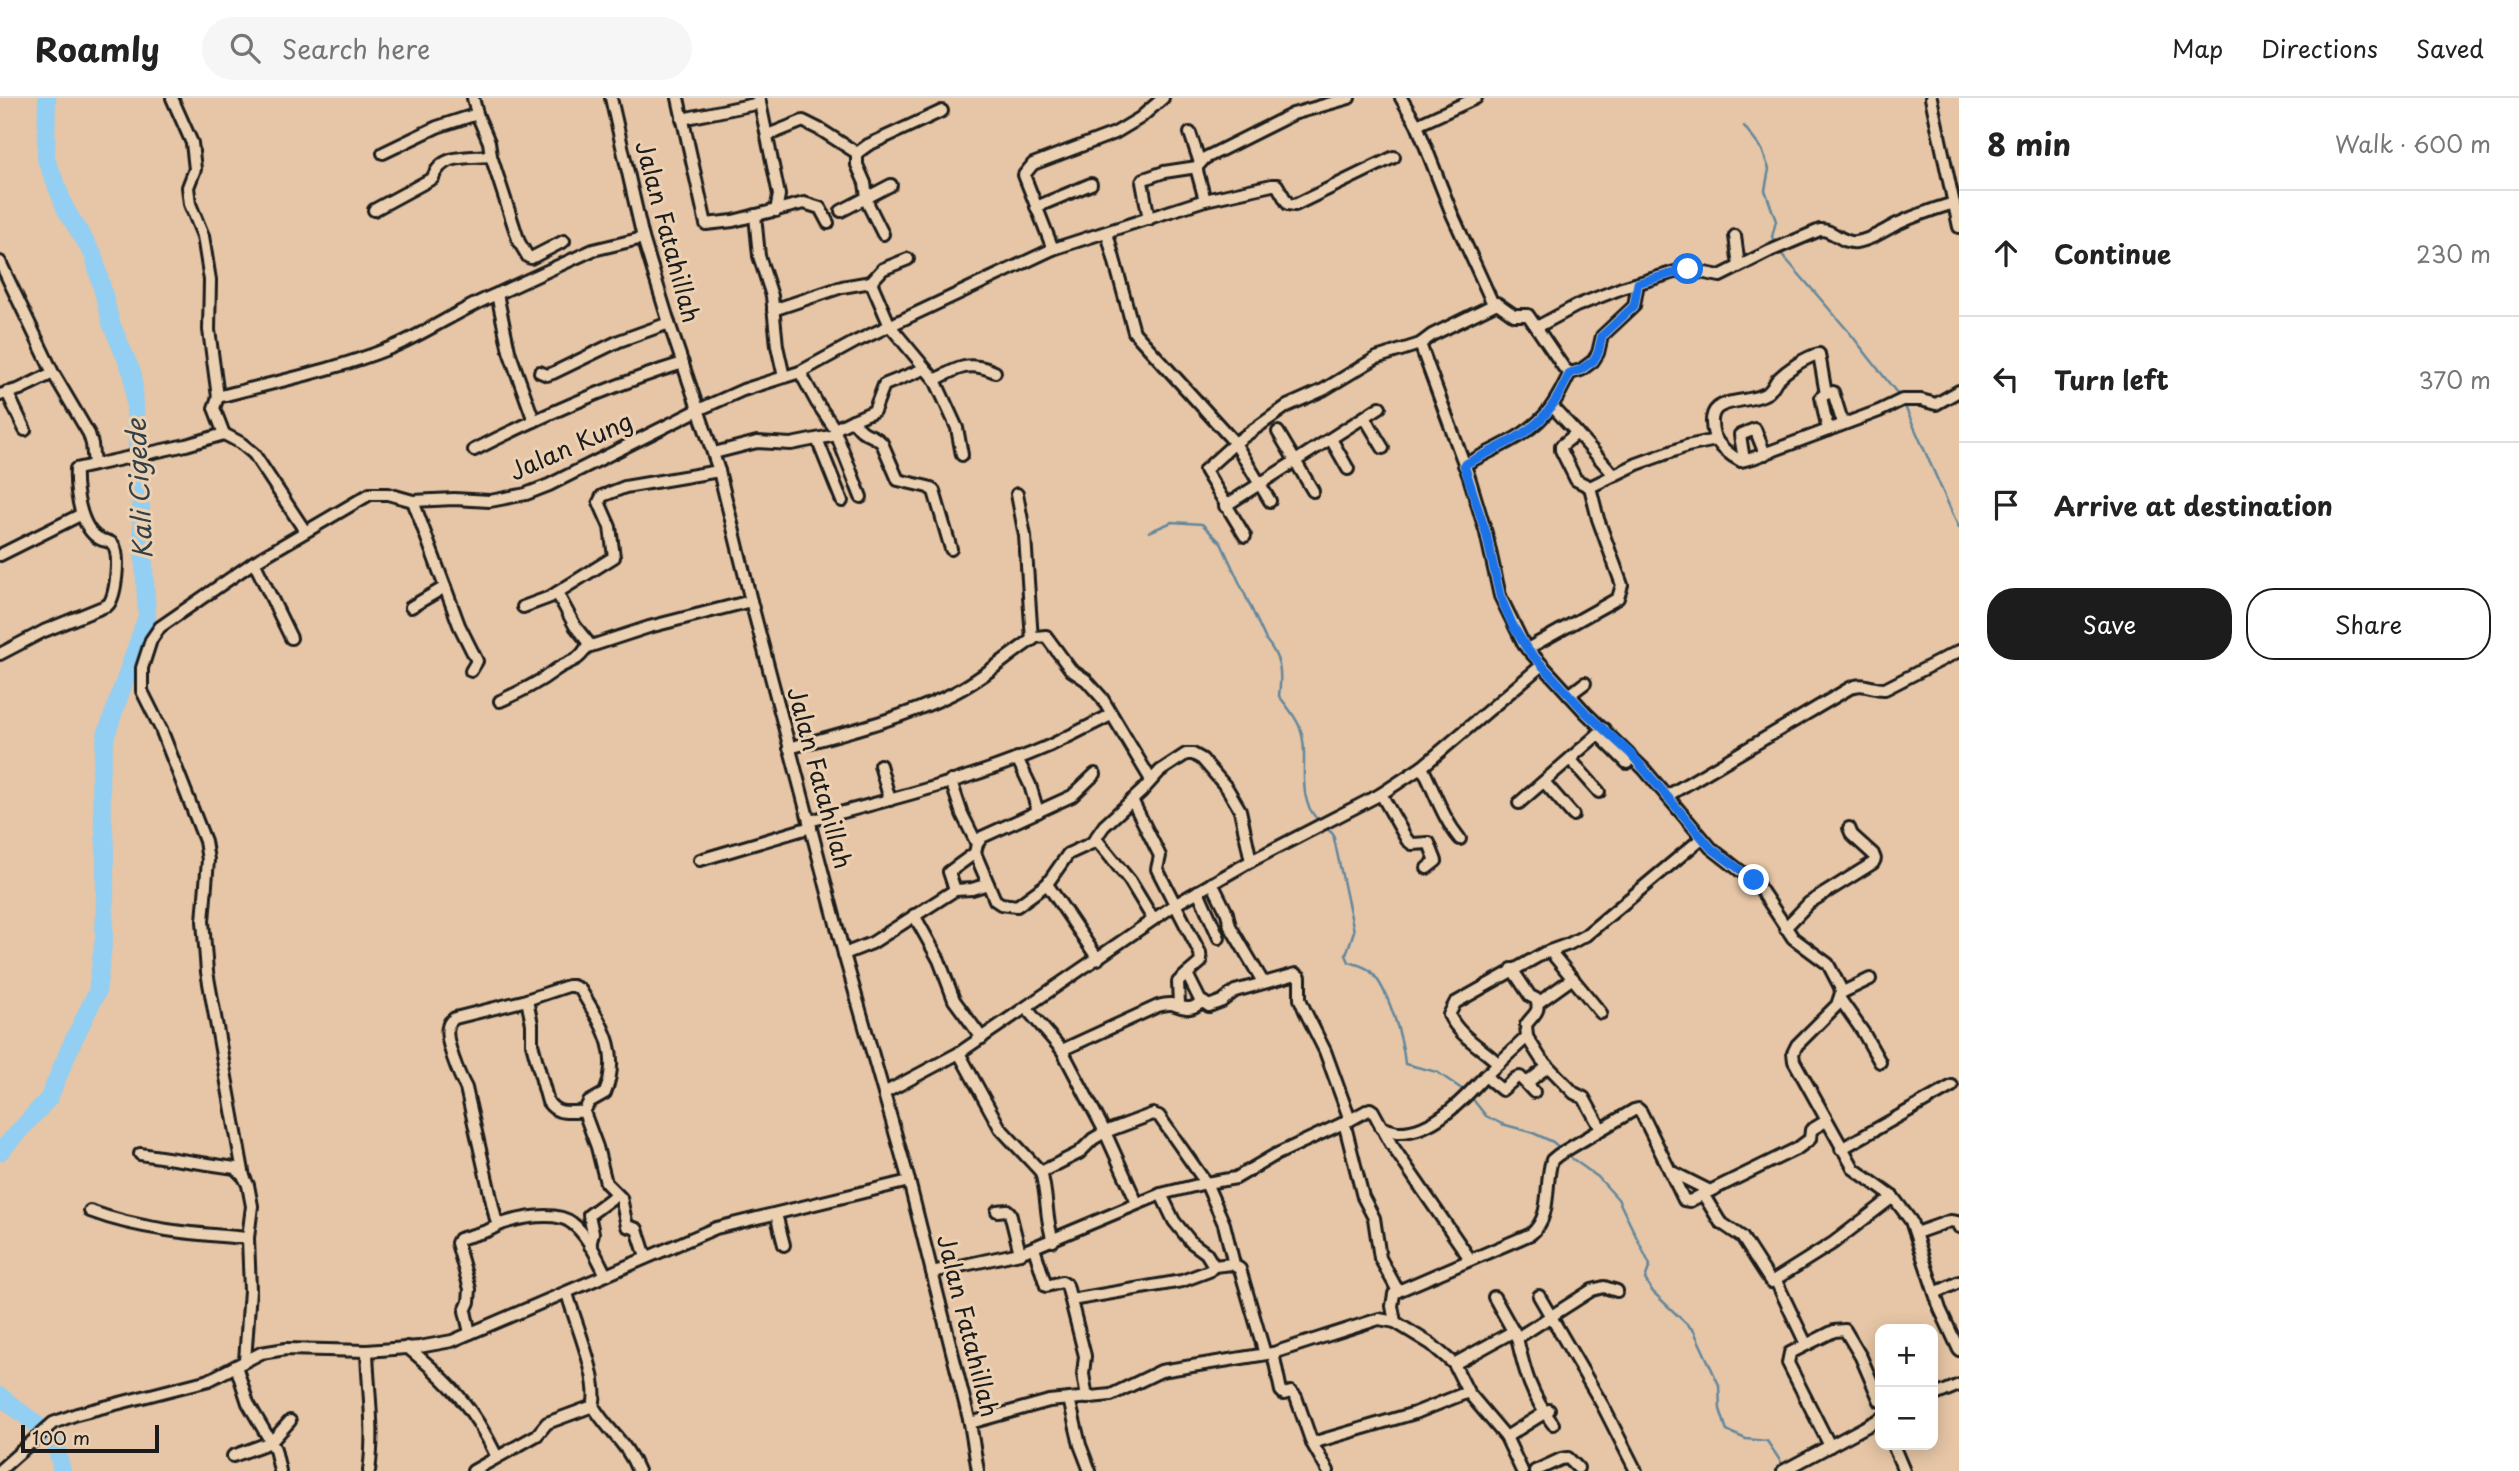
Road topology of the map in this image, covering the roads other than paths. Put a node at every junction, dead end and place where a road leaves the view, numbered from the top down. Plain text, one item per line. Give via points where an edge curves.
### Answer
1 (172, 98) edge
2 (473, 98) edge
3 (611, 98) edge
4 (678, 98) edge
5 (1163, 98) edge
6 (1349, 98) edge
7 (1401, 98) edge
8 (1476, 98) edge
9 (1931, 98) edge
10 (759, 100) edge
11 (942, 111) dead end
12 (477, 114) junction
13 (681, 119) junction
14 (1417, 125) junction
15 (1190, 133) dead end
16 (768, 135) junction
17 (383, 153) dead end
18 (857, 153) junction
19 (491, 156) junction
20 (1394, 157) dead end
21 (1199, 165) junction
22 (1091, 184) dead end
23 (891, 185) dead end
24 (866, 196) junction
25 (1205, 200) junction
26 (1954, 203) junction
27 (1036, 206) junction
28 (373, 210) dead end
29 (776, 211) junction
30 (841, 211) dead end
31 (755, 215) junction
32 (1149, 219) junction
33 (828, 223) dead end
34 (1959, 227) edge
35 (1107, 233) junction
36 (883, 234) dead end
37 (1735, 236) dead end
38 (643, 238) junction
39 (564, 241) dead end
40 (1053, 249) junction
41 (908, 259) dead end
42 (0, 262) edge
43 (1739, 266) junction
44 (871, 282) junction
45 (1638, 283) junction
46 (497, 294) junction
47 (1493, 304) junction
48 (773, 310) junction
49 (669, 323) junction
50 (890, 326) junction
51 (1536, 327) junction
52 (1420, 344) junction
53 (683, 363) junction
54 (924, 369) junction
55 (540, 372) dead end
56 (800, 372) junction
57 (995, 372) dead end
58 (53, 373) junction
59 (1570, 373) junction
60 (784, 377) junction
61 (935, 380) junction
62 (1959, 391) edge
63 (3, 394) edge
64 (1826, 394) junction
65 (218, 397) junction
66 (1552, 406) junction
67 (1380, 407) dead end
68 (698, 410) junction
69 (1365, 418) junction
70 (853, 420) junction
71 (534, 421) junction
72 (1843, 424) junction
73 (25, 430) dead end
74 (1828, 430) junction
75 (836, 432) junction
76 (1278, 432) dead end
77 (1577, 433) junction
78 (224, 434) junction
79 (817, 439) junction
80 (1331, 439) junction
81 (1716, 440) junction
82 (1235, 443) junction
83 (1383, 448) dead end
84 (474, 450) dead end
85 (714, 453) junction
86 (1765, 454) junction
87 (962, 455) dead end
88 (1744, 460) junction
89 (1294, 461) junction
90 (94, 465) junction
91 (1464, 465) junction
92 (1348, 469) dead end
93 (719, 471) junction
94 (1614, 475) junction
95 (1259, 482) junction
96 (1590, 486) junction
97 (1313, 491) dead end
98 (1017, 494) dead end
99 (862, 497) dead end
100 (413, 501) junction
101 (842, 501) dead end
102 (1270, 501) dead end
103 (1225, 506) junction
104 (79, 515) junction
105 (305, 531) junction
106 (1245, 536) dead end
107 (951, 549) dead end
108 (0, 555) edge
109 (254, 562) junction
110 (445, 587) junction
111 (557, 593) junction
112 (751, 601) junction
113 (411, 607) dead end
114 (523, 607) dead end
115 (291, 638) dead end
116 (1032, 640) junction
117 (588, 644) junction
118 (1527, 649) junction
119 (1959, 651) edge
120 (0, 654) edge
121 (1542, 665) junction
122 (471, 671) dead end
123 (1585, 683) dead end
124 (1569, 695) junction
125 (500, 701) dead end
126 (1111, 715) junction
127 (1601, 732) junction
128 (789, 748) junction
129 (1017, 758) junction
130 (1570, 759) junction
131 (1627, 763) dead end
132 (880, 765) dead end
133 (1422, 767) junction
134 (1095, 774) dead end
135 (1151, 780) junction
136 (951, 781) junction
137 (1545, 782) junction
138 (1599, 792) dead end
139 (1381, 794) junction
140 (1667, 796) junction
141 (890, 800) junction
142 (1132, 800) junction
143 (1518, 803) dead end
144 (1038, 812) junction
145 (1573, 815) dead end
146 (810, 824) junction
147 (1849, 828) dead end
148 (1702, 838) junction
149 (1096, 839) junction
150 (1460, 839) dead end
151 (976, 848) junction
152 (700, 860) dead end
153 (1251, 860) junction
154 (1427, 868) dead end
155 (1212, 883) junction
156 (988, 884) junction
157 (1047, 884) junction
158 (955, 890) junction
159 (1198, 891) junction
160 (1176, 904) junction
161 (914, 915) junction
162 (1153, 919) junction
163 (1785, 928) junction
164 (1219, 938) dead end
165 (1550, 951) junction
166 (844, 954) junction
167 (1098, 960) junction
168 (1512, 969) junction
169 (1187, 974) junction
170 (1573, 978) junction
171 (1870, 979) dead end
172 (1263, 982) junction
173 (1841, 996) junction
174 (527, 1000) junction
175 (1201, 1002) junction
176 (1538, 1003) junction
177 (1179, 1004) junction
178 (1026, 1008) junction
179 (1601, 1013) dead end
180 (1527, 1037) junction
181 (982, 1038) junction
182 (1062, 1050) junction
183 (959, 1053) junction
184 (1880, 1062) dead end
185 (1498, 1063) junction
186 (1547, 1067) junction
187 (1485, 1076) junction
188 (1952, 1086) dead end
189 (884, 1093) junction
190 (584, 1112) junction
191 (1347, 1121) junction
192 (1826, 1121) junction
193 (1381, 1127) junction
194 (1601, 1129) junction
195 (1105, 1132) junction
196 (1841, 1149) junction
197 (140, 1154) dead end
198 (1670, 1171) junction
199 (1041, 1172) junction
200 (244, 1177) junction
201 (909, 1181) junction
202 (1206, 1183) junction
203 (1706, 1193) junction
204 (616, 1195) junction
205 (1161, 1195) junction
206 (1894, 1197) junction
207 (1137, 1203) junction
208 (90, 1211) dead end
209 (997, 1211) dead end
210 (776, 1214) junction
211 (501, 1224) junction
212 (1959, 1227) edge
213 (1916, 1233) junction
214 (248, 1238) junction
215 (1053, 1241) junction
216 (785, 1245) dead end
217 (590, 1246) junction
218 (1034, 1248) junction
219 (1020, 1253) junction
220 (646, 1257) junction
221 (1470, 1259) junction
222 (1234, 1264) junction
223 (1214, 1266) junction
224 (932, 1272) junction
225 (606, 1275) junction
226 (1776, 1281) junction
227 (1959, 1282) edge
228 (1618, 1291) dead end
229 (1398, 1292) junction
230 (567, 1293) junction
231 (1935, 1293) junction
232 (1539, 1296) dead end
233 (1494, 1297) dead end
234 (1071, 1300) junction
235 (1552, 1317) junction
236 (1395, 1322) junction
237 (470, 1333) junction
238 (1515, 1334) junction
239 (1806, 1344) junction
240 (403, 1347) junction
241 (1959, 1350) edge
242 (367, 1351) junction
243 (1269, 1354) junction
244 (240, 1364) junction
245 (1454, 1364) junction
246 (1959, 1385) edge
247 (1875, 1389) edge
248 (1468, 1392) junction
249 (1938, 1394) edge
250 (1087, 1398) junction
251 (1069, 1399) junction
252 (593, 1406) junction
253 (1547, 1411) junction
254 (290, 1421) dead end
255 (970, 1423) junction
256 (1875, 1423) edge
257 (1553, 1424) dead end
258 (1506, 1437) junction
259 (271, 1442) junction
260 (1312, 1443) junction
261 (1830, 1446) junction
262 (259, 1447) junction
263 (1895, 1450) edge
264 (233, 1456) dead end
265 (497, 1457) junction
266 (262, 1460) dead end
267 (1578, 1468) dead end
268 (1787, 1469) edge
269 (0, 1470) edge
270 (280, 1471) edge
271 (369, 1471) edge
272 (473, 1471) edge
273 (638, 1471) edge
274 (978, 1471) edge
275 (1090, 1471) edge
276 (1328, 1471) edge
277 (1522, 1471) edge
278 (1535, 1471) edge
279 (1636, 1471) edge
280 (1904, 1471) edge

1 - 65 street via 192,144 195,169 188,187 210,280 209,330
2 - 12 street
3 - 38 street, Jalan Fatahillah
4 - 13 street
5 - 27 street via 1115,133 1033,164 1024,175
6 - 21 street via 1293,114
7 - 14 street
8 - 14 street
9 - 26 street
10 - 13 street
10 - 16 street
11 - 18 street
12 - 17 street
12 - 19 street
13 - 31 street via 704,223
14 - 47 street
15 - 21 street
16 - 18 street via 803,121
16 - 29 street via 779,195
18 - 24 street
19 - 28 street via 444,162 433,178
19 - 39 street via 528,257
20 - 25 street, Jalan Kung via 1295,205 1288,204 1278,185
21 - 25 street
21 - 32 street via 1143,179
22 - 27 street
23 - 24 street
24 - 30 street
24 - 36 street
25 - 32 street, Jalan Kung
26 - 34 street
26 - 43 street via 1857,242 1824,230
27 - 40 street
29 - 31 street
29 - 33 street via 809,203 823,210
31 - 48 street via 759,256
32 - 35 street, Jalan Kung
35 - 40 street, Jalan Kung
35 - 82 street via 1134,332
37 - 43 street
38 - 46 street via 593,250
38 - 49 street, Jalan Fatahillah
40 - 50 street, Jalan Kung
41 - 44 street via 883,269
42 - 58 street
43 - 45 street via 1720,276 1685,269
44 - 48 street
44 - 50 street
45 - 51 street
45 - 59 street via 1634,306 1602,336 1593,361
46 - 65 street via 391,347 325,370
46 - 71 street via 509,351
47 - 51 street via 1503,305 1514,315 1528,315
47 - 52 street
48 - 60 street
49 - 53 street, Jalan Fatahillah
49 - 55 street via 553,373
50 - 54 street
50 - 56 street, Jalan Kung
51 - 59 street
52 - 82 street via 1376,358 1287,406
52 - 91 street
53 - 68 street, Jalan Fatahillah
53 - 71 street via 634,377
54 - 61 street
54 - 70 street via 884,385 876,408
56 - 60 street, Jalan Kung
56 - 75 street
57 - 61 street via 971,365
58 - 63 street
58 - 90 street via 89,434
59 - 66 street
60 - 68 street, Jalan Kung
61 - 87 street via 957,428
62 - 72 street via 1936,404 1903,400
63 - 73 street
64 - 72 street via 1833,392
64 - 74 street via 1821,402
64 - 81 street via 1820,356 1814,355 1765,394 1713,411 1710,419
65 - 78 street via 214,408
66 - 77 street
66 - 91 street via 1510,442
67 - 69 street
68 - 85 street, Jalan Fatahillah
68 - 100 street, Jalan Kung via 526,494 490,501
69 - 80 street
69 - 83 street
70 - 75 street
70 - 107 street via 862,433 882,443 898,480 934,491
71 - 84 street
72 - 74 street
74 - 86 street
75 - 79 street
75 - 99 street
76 - 89 street
77 - 94 street
77 - 96 street via 1561,446 1576,480
78 - 90 street
78 - 105 street via 254,454
79 - 85 street via 757,442
79 - 101 street
80 - 89 street
80 - 92 street
81 - 88 street
81 - 94 street via 1687,446
82 - 95 street
82 - 103 street via 1205,470
85 - 93 street, Jalan Fatahillah
86 - 88 street
86 - 88 street via 1755,429 1740,435
89 - 95 street
89 - 97 street
90 - 104 street via 76,470
91 - 118 street via 1500,596
93 - 111 street via 625,486 602,496 599,500 610,527 614,557
93 - 112 street, Jalan Fatahillah
94 - 96 street
95 - 102 street
95 - 103 street
96 - 118 street via 1621,578 1620,592 1613,601
98 - 116 street via 1025,536
100 - 105 street, Jalan Kung via 370,494
100 - 110 street
103 - 106 street
104 - 108 street
104 - 120 street via 97,537 114,547 114,598 108,605
105 - 109 street, Jalan Kung
109 - 115 street
109 - 200 street, Jalan Kung via 160,627 141,681 145,701 161,729 205,841 207,972
110 - 113 street
110 - 122 street via 477,661
111 - 114 street
111 - 117 street
112 - 117 street
112 - 128 street, Jalan Fatahillah
116 - 126 street via 1049,638 1071,670 1102,698
116 - 128 street via 952,694 861,728
117 - 125 street via 576,660
118 - 121 street
119 - 140 street via 1885,689 1857,684
121 - 124 street
121 - 133 street
123 - 124 street
124 - 127 street
126 - 129 street
126 - 135 street
127 - 130 street
127 - 131 street
127 - 140 street via 1631,754
128 - 146 street, Jalan Fatahillah
129 - 136 street
129 - 144 street
130 - 137 street
130 - 138 street
132 - 141 street
133 - 139 street
133 - 150 street via 1442,813
134 - 144 street via 1072,796
135 - 142 street
135 - 153 street via 1186,754 1202,759 1240,810
136 - 141 street
136 - 151 street
137 - 143 street
137 - 145 street
139 - 153 street
139 - 154 street via 1407,840 1429,843 1436,861
140 - 148 street
141 - 146 street
142 - 149 street
142 - 160 street via 1160,856 1157,869
144 - 151 street via 982,837
146 - 152 street
146 - 166 street, Jalan Fatahillah
147 - 163 street via 1873,854 1873,863 1809,903
148 - 163 street via 1757,884
148 - 165 street via 1586,935
149 - 157 street via 1068,854
149 - 162 street
151 - 156 street
151 - 158 street via 949,872
153 - 155 street
155 - 159 street
155 - 172 street via 1230,926
156 - 157 street via 1000,904 1017,906
156 - 158 street
157 - 167 street
158 - 161 street
159 - 160 street
159 - 164 street
160 - 162 street
160 - 169 street via 1201,959
161 - 166 street via 872,943
161 - 181 street via 954,1000
162 - 167 street
163 - 173 street via 1828,964
165 - 168 street
165 - 170 street
166 - 189 street, Jalan Fatahillah
167 - 178 street
168 - 176 street
168 - 185 street via 1455,1003 1449,1015 1465,1037
169 - 175 street
169 - 177 street via 1178,982
170 - 176 street
170 - 179 street
171 - 173 street
172 - 175 street via 1234,991 1209,1006
172 - 191 street via 1288,975 1300,977 1300,999 1325,1051
173 - 184 street
173 - 192 street via 1793,1053
174 - 190 street via 532,1044 548,1102 554,1110
174 - 190 street via 577,987 606,1032 611,1048 609,1084
174 - 211 street via 455,1018 447,1028 466,1088 494,1215
175 - 177 street via 1191,1008
176 - 180 street via 1539,1010 1526,1025
177 - 182 street via 1158,1006
178 - 181 street
178 - 182 street
180 - 185 street
180 - 186 street
181 - 183 street
182 - 195 street
183 - 189 street
183 - 199 street via 1000,1128
185 - 187 street
186 - 187 street via 1531,1087 1520,1077 1502,1090
186 - 194 street via 1582,1096
187 - 193 street via 1432,1123 1398,1132
188 - 196 street
189 - 201 street, Jalan Fatahillah
190 - 204 street via 606,1183
191 - 193 street via 1370,1109
191 - 202 street via 1246,1174
191 - 229 street via 1381,1258
192 - 196 street
192 - 203 street via 1814,1127 1810,1139 1798,1148
193 - 221 street
194 - 198 street via 1638,1109
194 - 221 street via 1562,1152 1549,1167 1548,1195 1538,1228
195 - 199 street via 1079,1153
195 - 202 street via 1153,1114 1159,1116
195 - 207 street
196 - 206 street via 1857,1173
197 - 200 street via 235,1168
198 - 203 street
198 - 203 street via 1682,1199 1690,1201
199 - 215 street
200 - 214 street, Jalan Kung via 252,1206
201 - 210 street
201 - 224 street, Jalan Fatahillah
202 - 205 street
202 - 222 street via 1224,1224
203 - 226 street via 1720,1222 1742,1237 1769,1281
204 - 217 street via 589,1215
204 - 220 street via 621,1198 628,1228 638,1231
205 - 207 street
205 - 223 street via 1174,1221
206 - 213 street
206 - 226 street
207 - 215 street
208 - 214 street via 139,1226
209 - 219 street via 1010,1213
210 - 216 street
210 - 220 street via 716,1228
211 - 217 street via 524,1216 560,1218 572,1222
211 - 237 street via 457,1243 470,1289 465,1311
212 - 213 street via 1950,1221
213 - 231 street
214 - 244 street, Jalan Kung via 250,1290
215 - 218 street
217 - 225 street
218 - 219 street
218 - 234 street via 1046,1286 1065,1283
219 - 224 street
220 - 225 street
221 - 229 street
222 - 223 street
222 - 243 street
223 - 234 street via 1182,1281
224 - 255 street, Jalan Fatahillah
225 - 230 street
226 - 239 street
227 - 231 street
228 - 235 street via 1592,1290
229 - 236 street via 1392,1301
230 - 237 street
230 - 252 street via 591,1369
231 - 241 street
232 - 235 street
233 - 238 street
234 - 250 street via 1085,1356
235 - 238 street
235 - 279 street
236 - 243 street via 1379,1319
236 - 245 street
237 - 240 street via 435,1345
238 - 245 street
238 - 253 street via 1533,1395
239 - 247 street via 1845,1330
239 - 261 street via 1790,1353 1788,1363
240 - 242 street
240 - 265 street via 440,1373 467,1403
242 - 244 street via 286,1349 261,1353
242 - 271 street via 373,1424
243 - 250 street via 1161,1371 1117,1393
243 - 260 street via 1281,1391 1296,1397
244 - 259 street via 248,1403
244 - 269 street via 209,1380 52,1423
245 - 248 street
246 - 249 street
248 - 258 street
248 - 260 street
250 - 251 street
251 - 255 street
251 - 275 street
252 - 265 street via 547,1423 537,1435
252 - 273 street via 605,1426 622,1440
253 - 257 street
253 - 258 street
254 - 259 street
255 - 274 street, Jalan Fatahillah
256 - 261 street
258 - 277 street
259 - 262 street
259 - 270 street
260 - 276 street
261 - 268 street
262 - 264 street
262 - 266 street
263 - 280 street
265 - 272 street
267 - 278 street via 1568,1458

